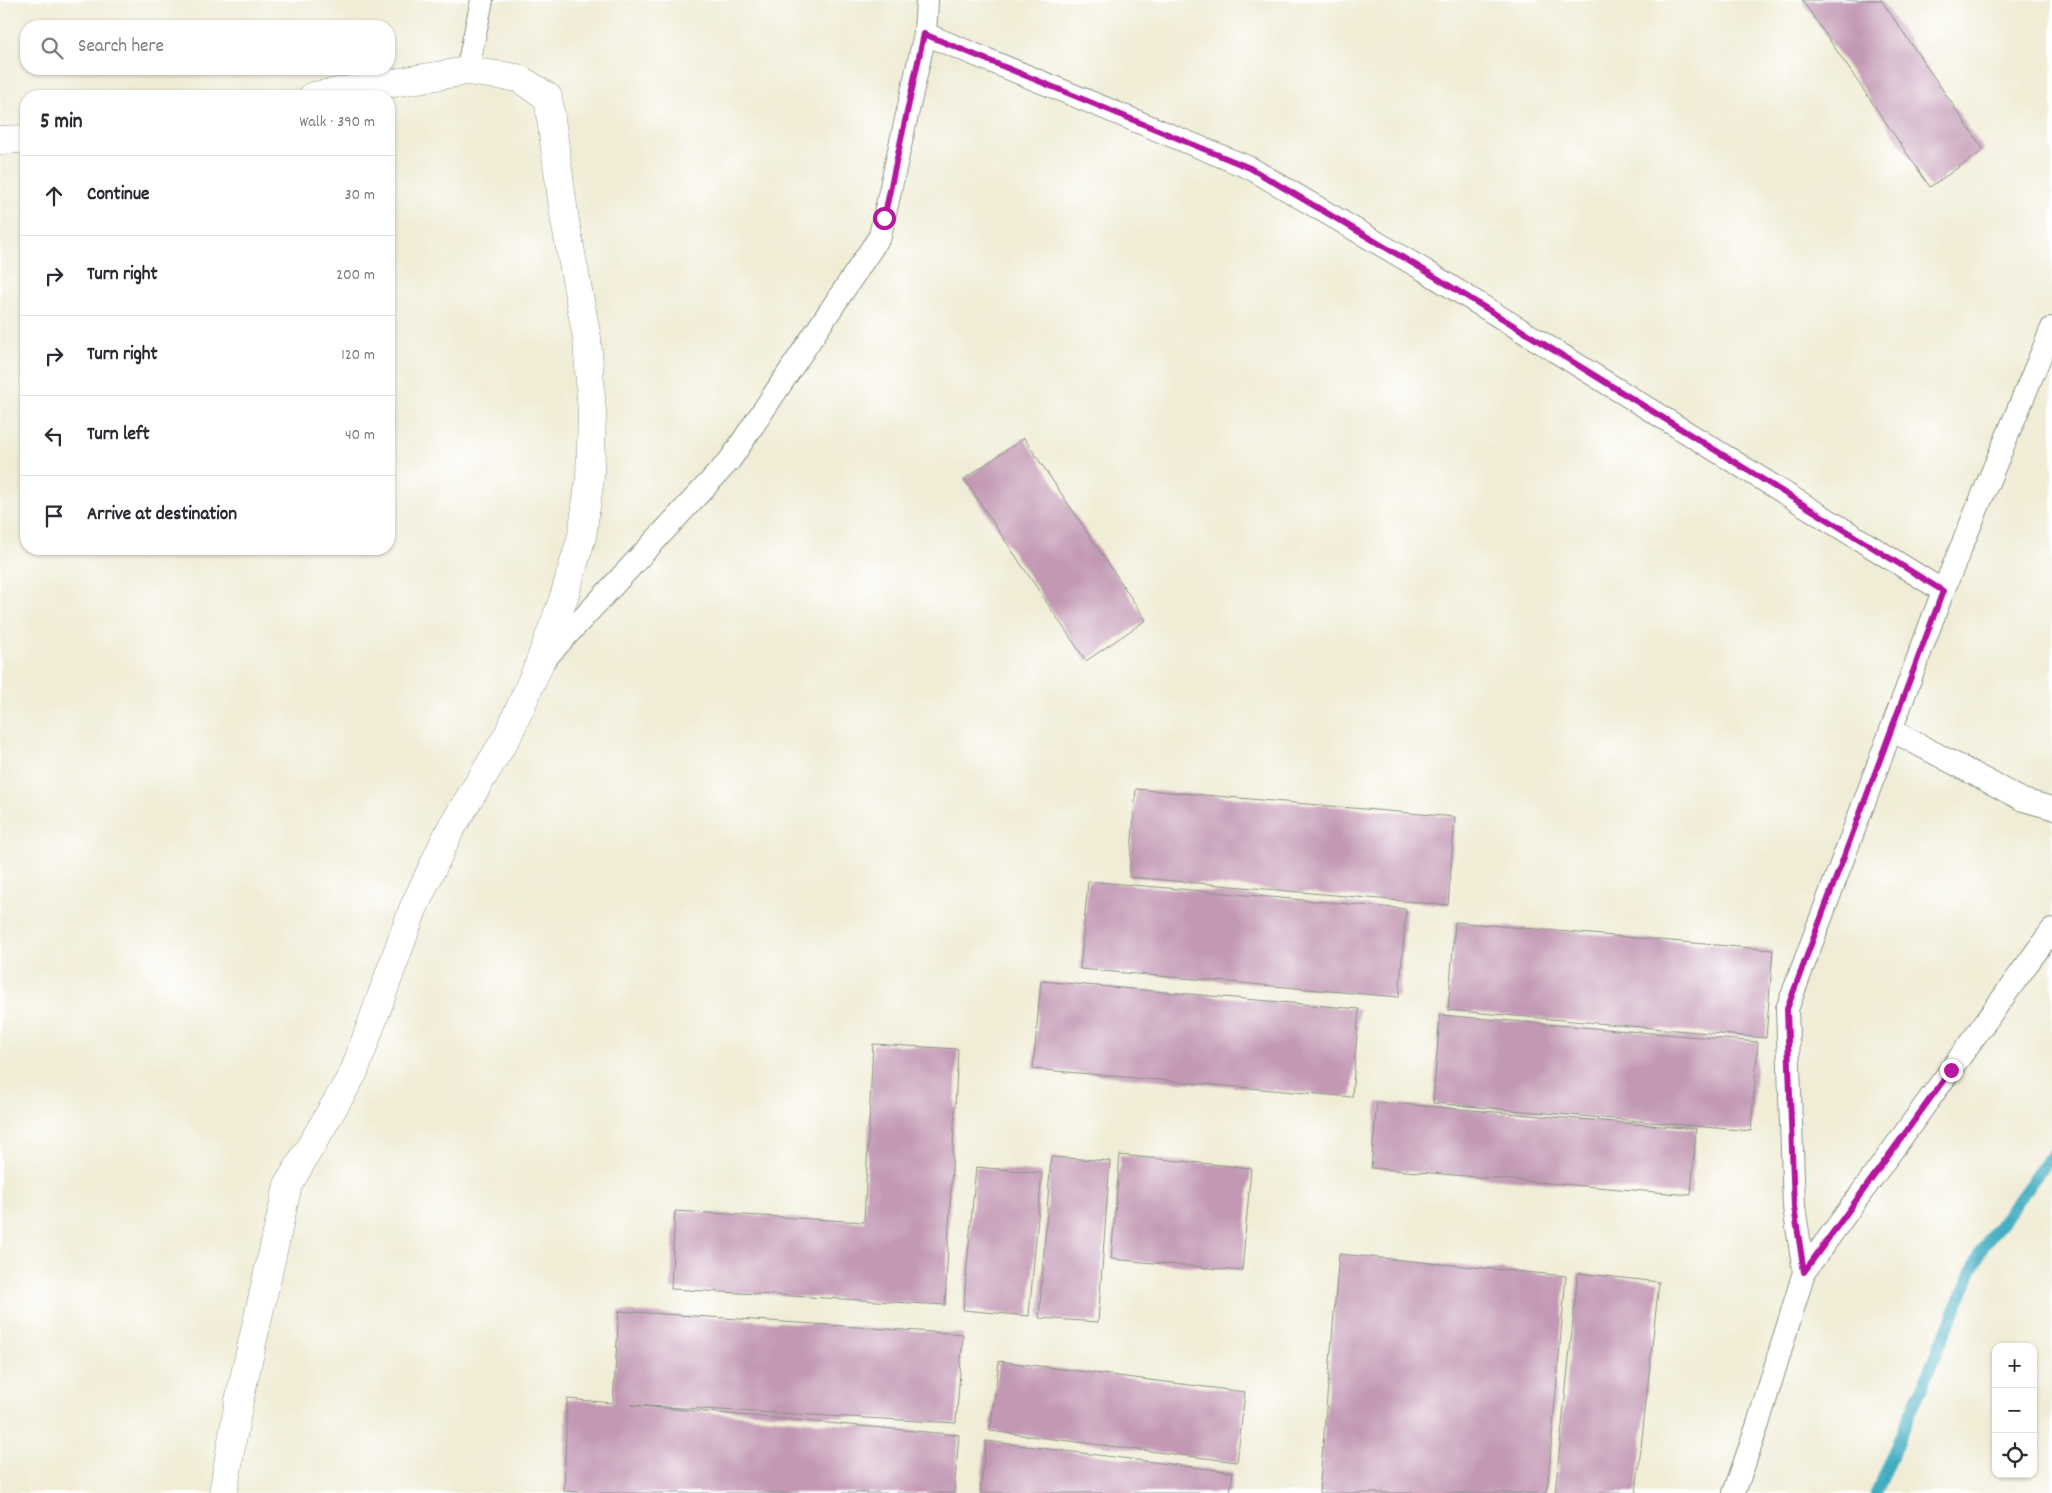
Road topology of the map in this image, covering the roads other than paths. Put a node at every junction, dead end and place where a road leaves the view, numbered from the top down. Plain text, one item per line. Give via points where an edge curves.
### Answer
1 (482, 0) edge
2 (927, 0) edge
3 (924, 34) junction
4 (467, 71) junction
5 (350, 90) edge
6 (20, 139) edge
7 (0, 140) edge
8 (2052, 328) edge
9 (1943, 591) junction
10 (538, 667) junction
11 (1890, 730) junction
12 (2052, 808) edge
13 (2052, 930) edge
14 (1804, 1272) junction
15 (223, 1493) edge
16 (1734, 1493) edge

1 - 4 lane
2 - 3 lane
3 - 9 lane via 1250,168 1424,270
3 - 10 lane via 880,236 730,460
4 - 5 street
4 - 10 street via 518,78 548,97 565,222 587,338 592,414 590,477 582,536
6 - 7 street
8 - 9 lane
9 - 11 lane
10 - 15 street via 508,735 450,830 413,909 354,1072 288,1185 238,1402
11 - 12 lane via 2023,800
11 - 14 lane via 1787,1009 1794,1207
13 - 14 lane
14 - 16 lane

